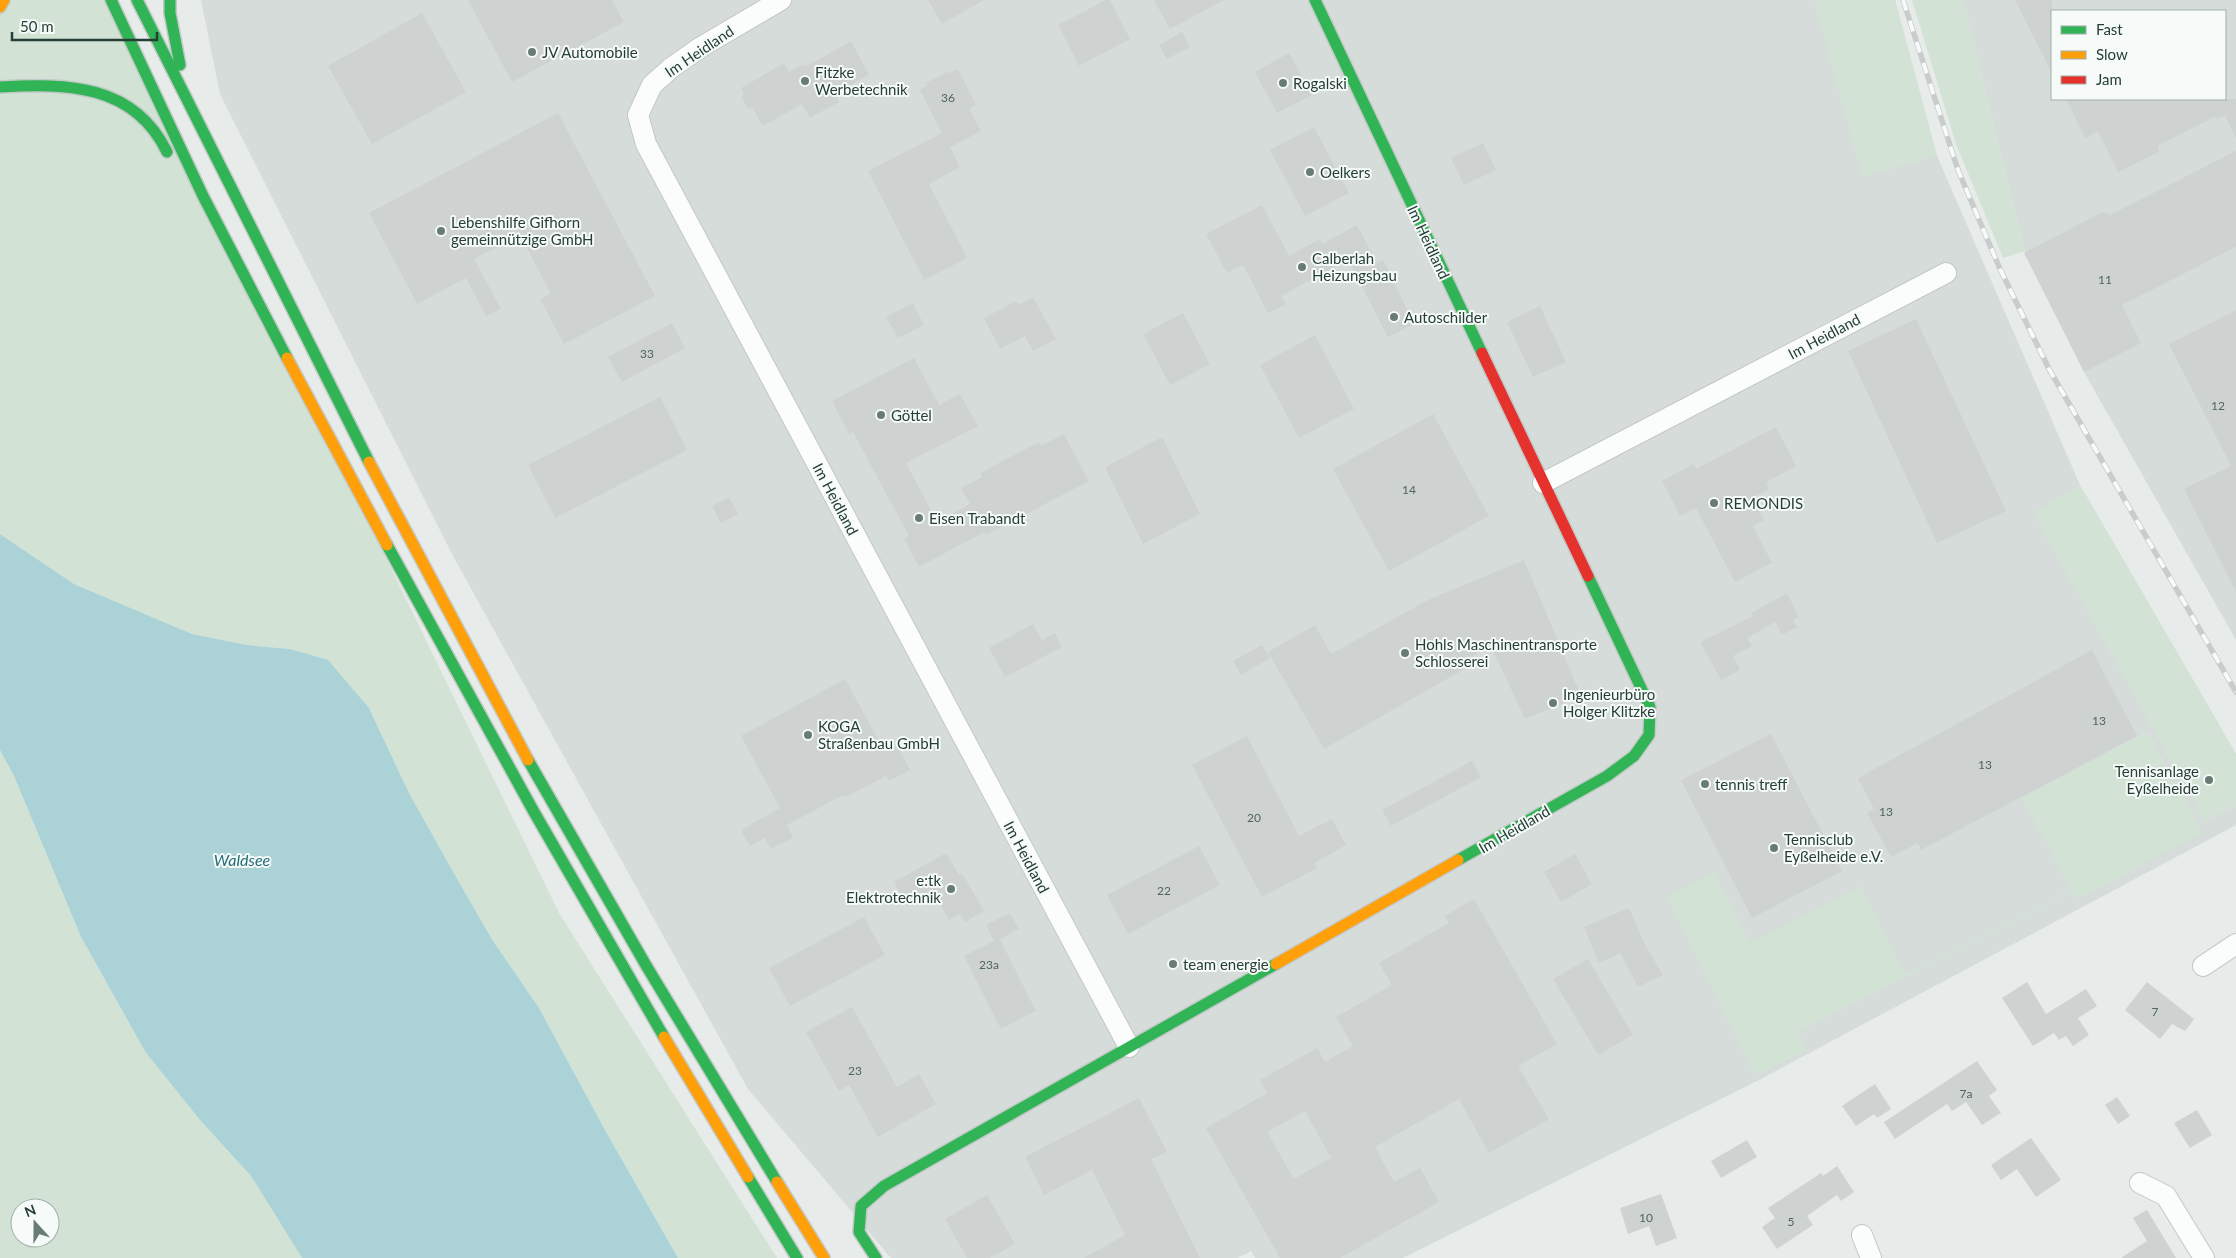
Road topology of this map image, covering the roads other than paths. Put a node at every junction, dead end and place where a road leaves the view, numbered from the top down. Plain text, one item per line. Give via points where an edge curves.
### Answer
1 (4, 0) edge
2 (111, 0) edge
3 (137, 0) edge
4 (170, 0) edge
5 (780, 0) edge
6 (1315, 0) edge
7 (0, 7) edge
8 (0, 87) edge
9 (187, 100) junction
10 (202, 194) junction
11 (1946, 273) dead end
12 (1543, 483) junction
13 (2236, 944) edge
14 (2203, 966) dead end
15 (1129, 1047) junction
16 (2140, 1183) dead end
17 (1862, 1235) dead end
18 (797, 1258) edge
19 (824, 1258) edge
20 (876, 1258) edge
21 (1871, 1258) edge
22 (2204, 1258) edge

1 - 7 main road
2 - 10 main road
3 - 9 main road
4 - 9 main road
5 - 15 street, Im Heidland via 701,47 652,85 638,115 646,144
6 - 12 main road, Im Heidland
8 - 10 main road via 65,85 116,99 154,129 174,164
9 - 19 main road via 342,410 589,868 723,1096
10 - 18 main road via 312,406 540,824 723,1138
11 - 12 street, Im Heidland
12 - 15 main road, Im Heidland via 1650,707 1649,735 1634,756 1607,776
13 - 14 street
15 - 20 main road, Im Heidland via 884,1186 862,1206 860,1215 859,1232
16 - 22 street via 2166,1196
17 - 21 street

